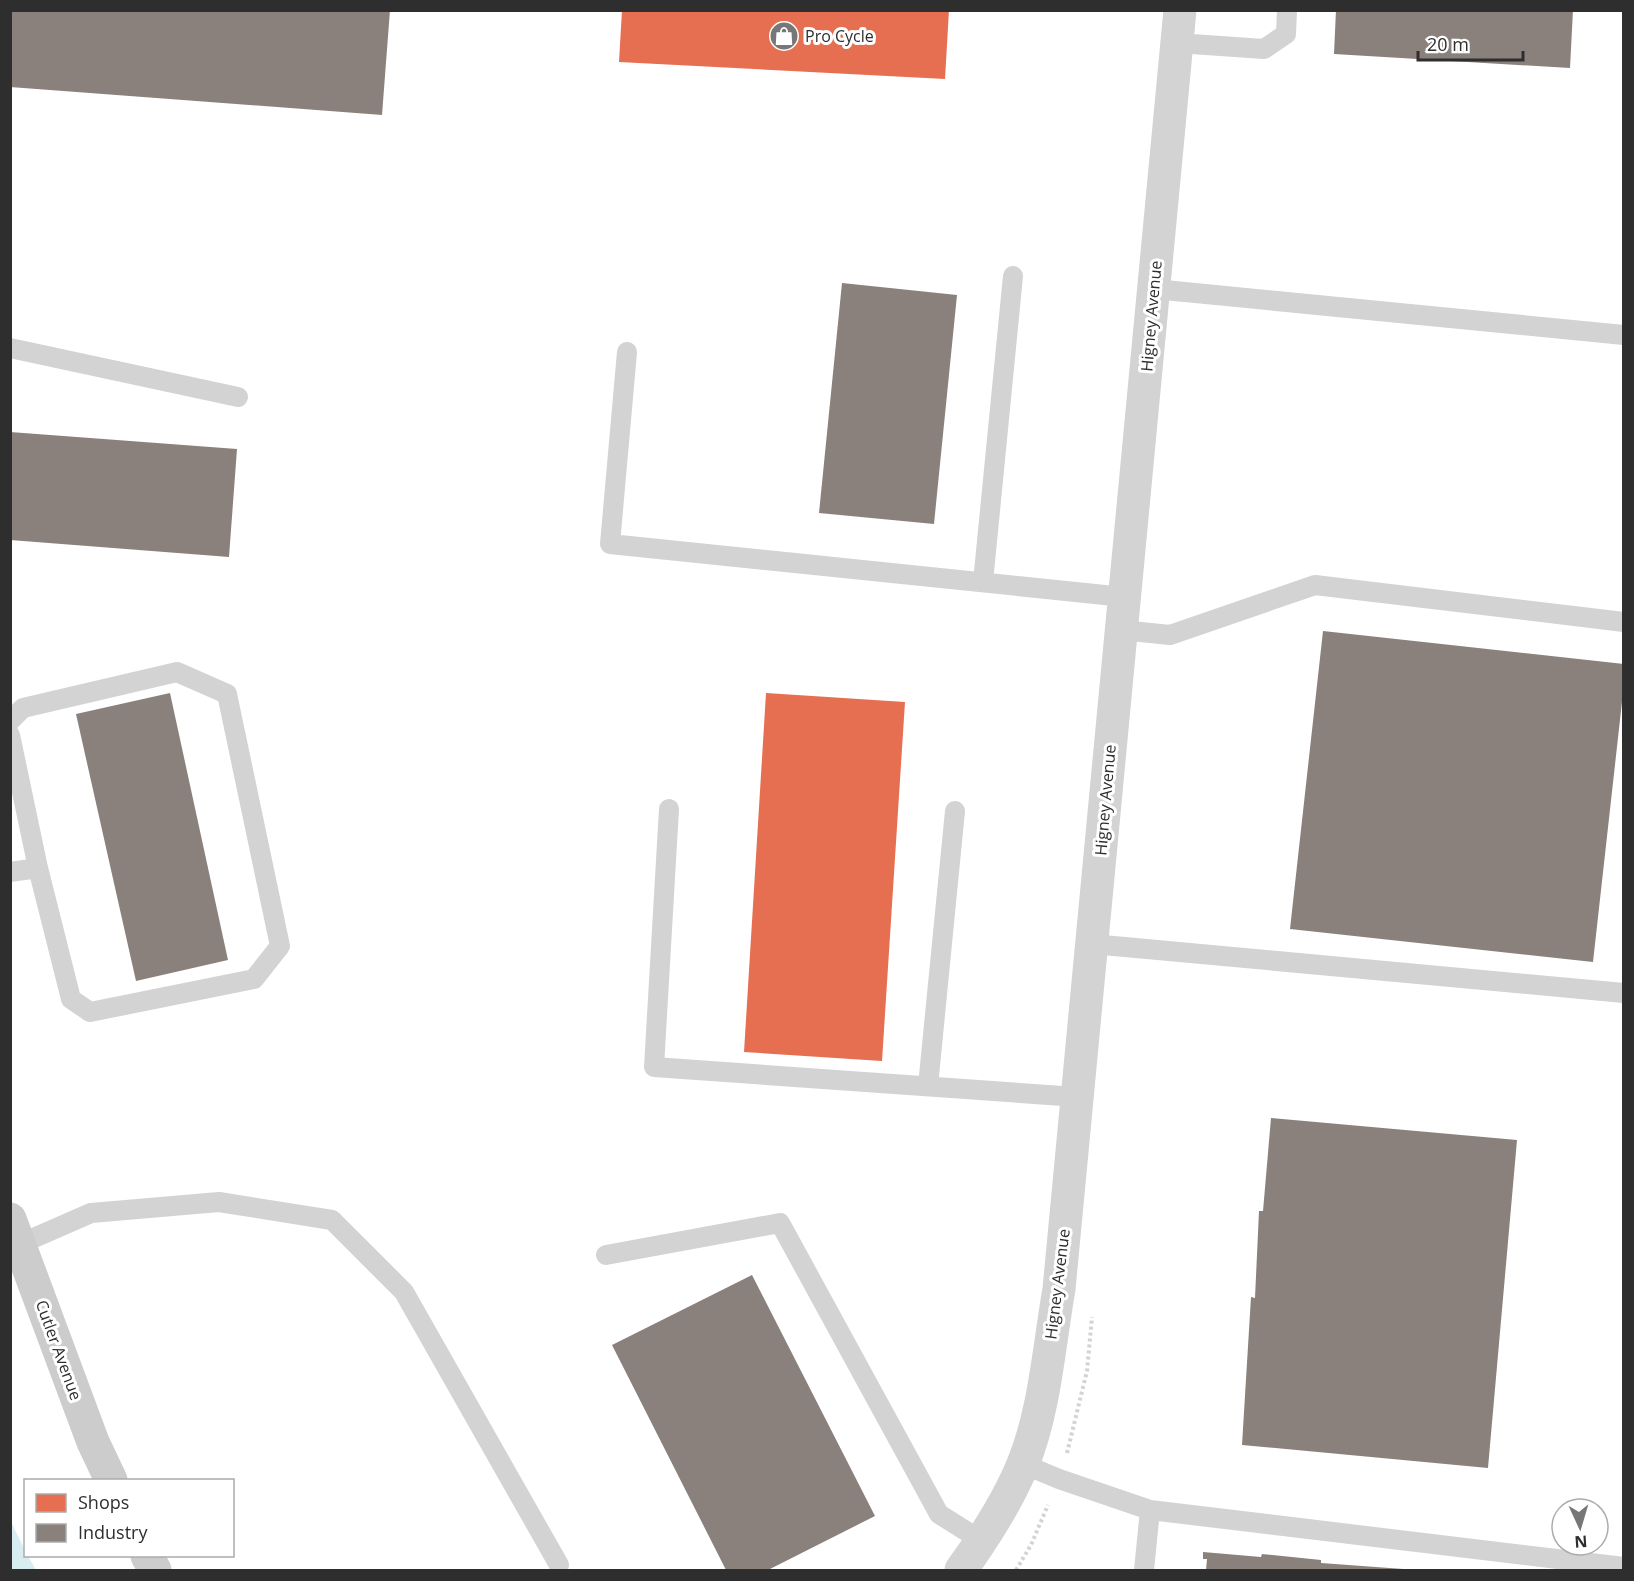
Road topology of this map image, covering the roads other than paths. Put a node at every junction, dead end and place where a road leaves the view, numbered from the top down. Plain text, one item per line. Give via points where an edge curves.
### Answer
1 (1180, 10) edge
2 (1287, 10) edge
3 (1177, 43) junction
4 (1013, 276) dead end
5 (1154, 289) junction
6 (1623, 335) edge
7 (10, 348) edge
8 (627, 352) dead end
9 (238, 397) dead end
10 (983, 582) junction
11 (1124, 597) junction
12 (1623, 622) edge
13 (1121, 630) junction
14 (10, 721) edge
15 (10, 735) edge
16 (669, 809) dead end
17 (955, 811) dead end
18 (38, 868) junction
19 (10, 872) edge
20 (1092, 944) junction
21 (1623, 993) edge
22 (928, 1086) junction
23 (1077, 1097) junction
24 (15, 1231) edge
25 (606, 1255) dead end
26 (1023, 1464) junction
27 (111, 1479) edge
28 (1150, 1510) junction
29 (982, 1541) junction
30 (559, 1565) dead end
31 (1623, 1567) edge
32 (961, 1570) edge
33 (1144, 1570) edge

1 - 3 street, Higney Avenue
2 - 3 lane via 1286,34 1264,49
3 - 5 street, Higney Avenue
4 - 10 lane
5 - 6 lane
5 - 11 street, Higney Avenue
7 - 9 lane
8 - 10 lane via 610,544
10 - 11 lane
11 - 13 street, Higney Avenue
12 - 13 lane via 1315,585 1170,635
13 - 20 street, Higney Avenue
14 - 18 lane via 22,708 177,672 227,694 280,946 255,980 90,1012 71,999
15 - 18 lane
16 - 22 lane via 654,1067
17 - 22 lane
18 - 19 lane
20 - 21 lane
20 - 23 street, Higney Avenue
22 - 23 lane
23 - 26 street, Higney Avenue via 1059,1289 1036,1420
24 - 27 street, Cutler Avenue via 93,1442
24 - 30 lane via 91,1213 219,1202 332,1220 404,1292
25 - 29 lane via 780,1223 939,1514
26 - 28 lane
26 - 29 street, Higney Avenue
28 - 31 lane
28 - 33 lane
29 - 32 street, Higney Avenue

